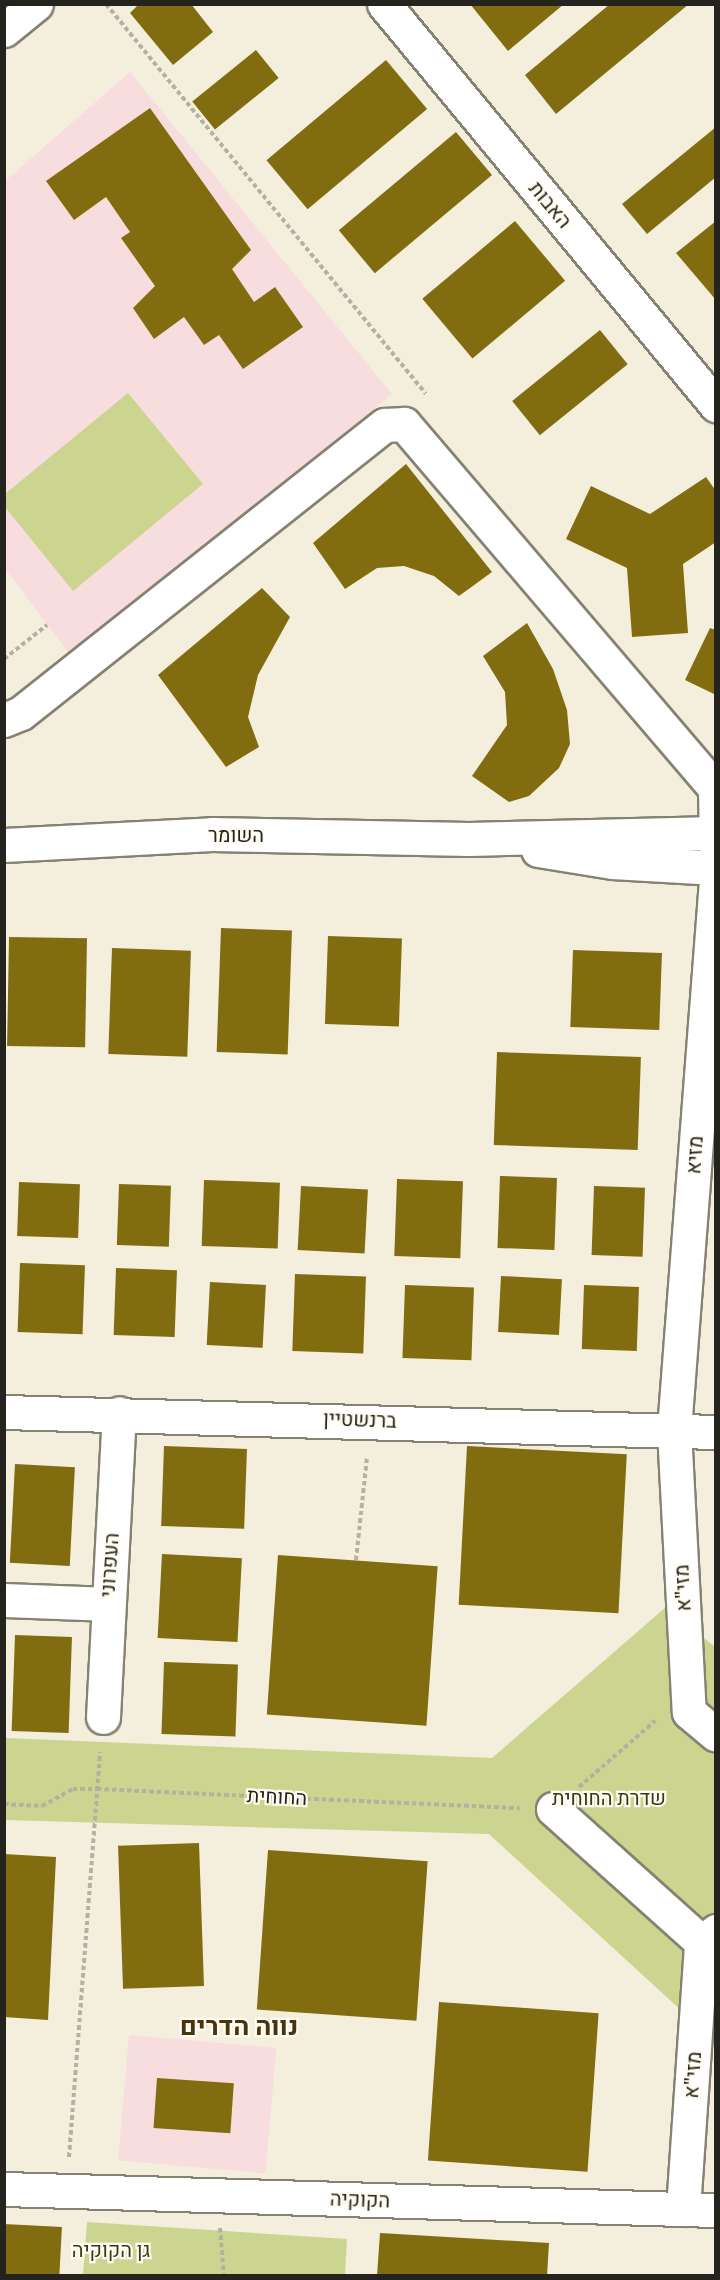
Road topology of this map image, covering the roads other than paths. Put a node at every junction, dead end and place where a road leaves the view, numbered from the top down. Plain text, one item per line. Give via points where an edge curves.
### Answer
1 (36, 4) edge
2 (384, 4) edge
3 (4, 30) edge
4 (716, 405) edge
5 (4, 720) edge
6 (715, 833) edge
7 (469, 839) junction
8 (4, 845) edge
9 (716, 846) edge
10 (716, 868) edge
11 (716, 880) edge
12 (4, 1412) edge
13 (119, 1413) junction
14 (674, 1430) junction
15 (716, 1432) edge
16 (4, 1600) edge
17 (107, 1604) junction
18 (103, 1717) road end
19 (716, 1735) edge
20 (553, 1809) road end
21 (708, 1937) edge
22 (4, 2189) edge
23 (683, 2209) junction
24 (716, 2210) edge

1 - 3 street
2 - 4 street, האבות
5 - 6 street via 21,713 385,425 404,424 715,788
6 - 7 street, השומר
6 - 9 street
7 - 8 street, השומר via 212,834
7 - 10 street, השומר via 612,862
11 - 14 street, מזיא
12 - 13 street, ברנשטיין
13 - 14 street, ברנשטיין
13 - 17 street, העפרוני
14 - 15 street, ברנשטיין
14 - 19 street, מזי"א via 690,1712
16 - 17 street
17 - 18 street, העפרוני
20 - 21 street
21 - 23 street, מזי"א
22 - 23 street, הקוקיה
23 - 24 street, הקוקיה

